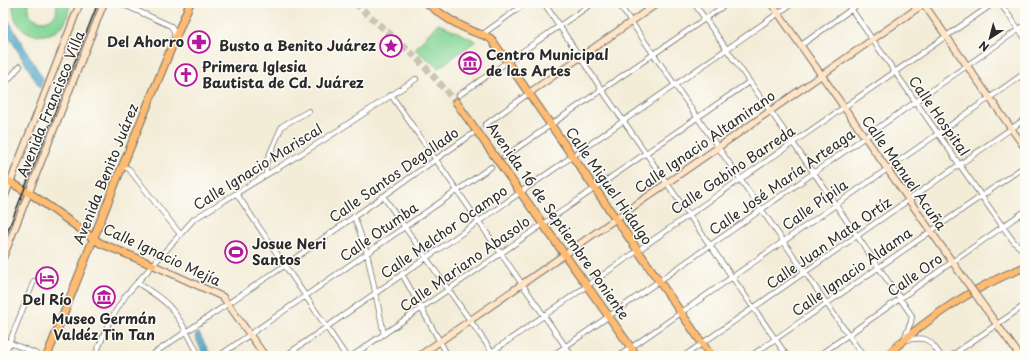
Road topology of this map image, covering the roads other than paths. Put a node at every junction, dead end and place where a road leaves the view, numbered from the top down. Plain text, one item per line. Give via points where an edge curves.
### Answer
1 (80, 3) edge
2 (104, 3) edge
3 (120, 3) edge
4 (190, 3) edge
5 (427, 3) edge
6 (526, 3) edge
7 (544, 3) edge
8 (593, 3) edge
9 (618, 3) edge
10 (658, 3) edge
11 (694, 3) edge
12 (728, 3) edge
13 (771, 3) edge
14 (793, 3) edge
15 (847, 3) edge
16 (860, 3) edge
17 (924, 3) edge
18 (994, 3) edge
19 (1000, 3) edge
20 (851, 9) junction
21 (778, 14) junction
22 (704, 19) junction
23 (632, 22) junction
24 (559, 25) junction
25 (1025, 25) edge
26 (1019, 29) junction
27 (483, 34) junction
28 (946, 36) junction
29 (1025, 38) edge
30 (872, 39) junction
31 (174, 40) junction
32 (800, 46) junction
33 (726, 49) junction
34 (654, 54) junction
35 (580, 58) junction
36 (506, 61) junction
37 (20, 66) dead end
38 (967, 66) junction
39 (895, 73) junction
40 (1025, 73) edge
41 (820, 75) junction
42 (416, 79) dead end
43 (749, 82) junction
44 (675, 85) junction
45 (3, 86) edge
46 (602, 90) junction
47 (528, 93) junction
48 (391, 95) junction
49 (457, 98) joint
50 (990, 98) junction
51 (916, 102) junction
52 (844, 108) junction
53 (309, 111) dead end
54 (770, 112) junction
55 (698, 117) junction
56 (1025, 119) edge
57 (624, 120) junction
58 (485, 125) dead end
59 (551, 126) junction
60 (1011, 129) junction
61 (472, 134) dead end
62 (938, 134) junction
63 (864, 137) junction
64 (793, 143) junction
65 (718, 148) junction
66 (1025, 148) edge
67 (646, 153) junction
68 (572, 156) junction
69 (504, 157) dead end
70 (435, 159) junction
71 (960, 165) junction
72 (122, 166) junction
73 (1025, 166) edge
74 (491, 167) dead end
75 (886, 169) junction
76 (814, 173) junction
77 (266, 175) junction
78 (3, 178) edge
79 (741, 179) junction
80 (10, 182) junction
81 (667, 182) junction
82 (594, 188) junction
83 (457, 190) junction
84 (521, 192) junction
85 (29, 193) junction
86 (236, 193) junction
87 (382, 196) junction
88 (981, 196) junction
89 (3, 201) edge
90 (908, 201) junction
91 (836, 205) junction
92 (762, 209) junction
93 (1025, 211) edge
94 (689, 214) junction
95 (354, 216) junction
96 (616, 218) junction
97 (478, 222) junction
98 (543, 223) junction
99 (405, 226) junction
100 (1003, 227) junction
101 (930, 232) junction
102 (180, 234) junction
103 (857, 236) junction
104 (93, 239) junction
105 (784, 240) junction
106 (711, 245) junction
107 (637, 250) junction
108 (1025, 252) edge
109 (367, 253) junction
110 (500, 253) junction
111 (565, 253) junction
112 (427, 257) junction
113 (3, 258) edge
114 (952, 262) junction
115 (153, 265) junction
116 (284, 266) junction
117 (879, 267) junction
118 (1025, 267) edge
119 (806, 272) junction
120 (402, 274) junction
121 (732, 277) junction
122 (34, 281) dead end
123 (660, 281) junction
124 (138, 283) junction
125 (522, 284) junction
126 (587, 284) junction
127 (448, 289) junction
128 (376, 292) junction
129 (305, 296) junction
130 (900, 299) junction
131 (229, 303) junction
132 (827, 304) junction
133 (1025, 305) edge
134 (421, 308) junction
135 (754, 308) junction
136 (681, 313) junction
137 (544, 315) junction
138 (609, 316) junction
139 (470, 322) junction
140 (997, 325) junction
141 (327, 327) junction
142 (186, 331) junction
143 (250, 334) junction
144 (384, 334) junction
145 (848, 334) junction
146 (776, 339) junction
147 (3, 340) edge
148 (903, 341) junction
149 (440, 342) junction
150 (9, 343) junction
151 (702, 343) junction
152 (565, 346) junction
153 (631, 347) junction
154 (1025, 352) edge
155 (37, 354) dead end
156 (493, 354) edge
157 (4, 356) edge
158 (47, 356) edge
159 (96, 356) edge
160 (150, 356) edge
161 (199, 356) edge
162 (219, 356) edge
163 (265, 356) edge
164 (285, 356) edge
165 (346, 356) edge
166 (352, 356) edge
167 (419, 356) edge
168 (448, 356) edge
169 (486, 356) edge
170 (552, 356) edge
171 (572, 356) edge
172 (619, 356) edge
173 (637, 356) edge
174 (684, 356) edge
175 (712, 356) edge
176 (751, 356) edge
177 (788, 356) edge
178 (818, 356) edge
179 (863, 356) edge
180 (886, 356) edge
181 (941, 356) edge
182 (951, 356) edge
183 (1019, 356) edge

1 - 80 street, Avenida Francisco Villa
2 - 85 street, Avenida Francisco Villa
3 - 31 street via 171,26
4 - 31 main road, Avenida Benito Juárez
5 - 27 main road via 450,20
6 - 27 street
7 - 24 street
8 - 24 street
9 - 23 street
10 - 23 street
11 - 22 street
12 - 22 street
13 - 21 street, Calle Manuel Acuña
14 - 21 street, Calle Melchor Ocampo
15 - 20 street, Calle Hospital
16 - 20 street
17 - 28 street
17 - 30 street, Calle Ignacio Altamirano
18 - 28 street, Calle Gabino Barreda
19 - 26 street
20 - 30 street, Calle Hospital
20 - 32 street
21 - 32 street, Calle Manuel Acuña
21 - 33 street, Calle Melchor Ocampo
22 - 33 street
22 - 34 street
23 - 34 street
23 - 35 street
24 - 35 street
24 - 36 street
25 - 26 street, Calle José María Arteaga
26 - 29 street
26 - 38 street, Calle José María Arteaga
27 - 36 main road, Calle Miguel Hidalgo via 492,40
28 - 38 street
28 - 39 street, Calle Gabino Barreda
30 - 39 street, Calle Hospital
30 - 41 street, Calle Ignacio Altamirano
31 - 72 main road, Avenida Benito Juárez
32 - 41 street, Calle Manuel Acuña
33 - 43 street
33 - 44 street, Calle Melchor Ocampo
34 - 44 street
34 - 46 street
35 - 46 street
35 - 47 street
36 - 47 main road, Calle Miguel Hidalgo
36 - 49 street
37 - 45 street
38 - 50 street
38 - 51 street, Calle José María Arteaga
39 - 51 street, Calle Hospital
39 - 52 street, Calle Gabino Barreda
40 - 50 street, Calle Pípila
41 - 52 street, Calle Manuel Acuña
41 - 54 street, Calle Ignacio Altamirano
42 - 48 street, Calle Ignacio Mariscal
43 - 54 street
43 - 55 street, Calle Mariano Abasolo
44 - 55 street
44 - 57 street, Calle Melchor Ocampo
46 - 57 street
46 - 59 street
47 - 58 street
47 - 59 main road, Calle Miguel Hidalgo
48 - 70 street
48 - 77 street, Calle Ignacio Mariscal
49 - 84 main road, Avenida 16 de Septiembre Poniente
50 - 60 street
50 - 62 street, Calle Pípila
51 - 62 street, Calle Hospital
51 - 63 street, Calle José María Arteaga
52 - 63 street, Calle Manuel Acuña
52 - 64 street, Calle Gabino Barreda
53 - 77 street via 282,126 266,163
54 - 64 street
54 - 65 street, Calle Ignacio Altamirano
55 - 65 street
55 - 67 street, Calle Mariano Abasolo
56 - 60 street, Calle Juan Mata Ortíz
57 - 67 street
57 - 68 street, Calle Melchor Ocampo
59 - 68 main road, Calle Miguel Hidalgo
59 - 69 street
60 - 66 street
60 - 71 street, Calle Juan Mata Ortíz
61 - 70 street, Calle Santos Degollado
62 - 71 street, Calle Hospital
62 - 75 street, Calle Pípila
63 - 75 street, Calle Manuel Acuña
63 - 76 street, Calle José María Arteaga
64 - 76 street
64 - 79 street, Calle Gabino Barreda
65 - 79 street
65 - 81 street, Calle Ignacio Altamirano
67 - 81 street
67 - 82 street, Calle Mariano Abasolo
68 - 82 main road, Calle Miguel Hidalgo
68 - 84 street, Calle Melchor Ocampo
70 - 83 street
70 - 87 street, Calle Santos Degollado
71 - 88 street, Calle Hospital
71 - 90 street, Calle Juan Mata Ortíz
72 - 102 street via 128,169
72 - 104 main road, Avenida Benito Juárez
73 - 88 street, Calle Ignacio Aldama
74 - 83 street, Calle Otumba
75 - 90 street, Calle Manuel Acuña
75 - 91 street, Calle Pípila
76 - 91 street
76 - 92 street, Calle José María Arteaga
77 - 86 street, Calle Ignacio Mariscal
78 - 80 main road, Calle Ignacio Mejía
79 - 92 street
79 - 94 street, Calle Gabino Barreda
80 - 85 main road, Calle Ignacio Mejía
80 - 89 street, Avenida Francisco Villa
81 - 94 street
81 - 96 street, Calle Ignacio Altamirano
82 - 96 main road, Calle Miguel Hidalgo
82 - 98 street, Calle Mariano Abasolo
83 - 97 street
83 - 99 street, Calle Otumba
84 - 97 street, Calle Melchor Ocampo
84 - 98 main road, Avenida 16 de Septiembre Poniente
85 - 104 main road, Calle Ignacio Mejía
85 - 113 street, Avenida Francisco Villa
86 - 102 street, Calle Ignacio Mariscal via 199,215
86 - 116 street
87 - 95 street, Calle Santos Degollado
87 - 99 street
88 - 100 street, Calle Hospital
88 - 101 street, Calle Ignacio Aldama
90 - 101 street, Calle Manuel Acuña
90 - 103 street, Calle Juan Mata Ortíz
91 - 103 street
91 - 105 street, Calle Pípila
92 - 105 street
92 - 106 street, Calle José María Arteaga
93 - 100 street, Calle Oro
94 - 106 street
94 - 107 street, Calle Gabino Barreda
95 - 109 street
95 - 116 street, Calle Santos Degollado
96 - 107 main road, Calle Miguel Hidalgo
96 - 111 street, Calle Ignacio Altamirano
97 - 110 street
97 - 112 street, Calle Melchor Ocampo
98 - 110 street, Calle Mariano Abasolo
98 - 111 main road, Avenida 16 de Septiembre Poniente
99 - 109 street, Calle Otumba
99 - 112 street
100 - 108 street, Calle Hospital
100 - 114 street, Calle Oro
101 - 114 street, Calle Manuel Acuña
101 - 117 street, Calle Ignacio Aldama
102 - 115 street, Calle Ignacio Mariscal
103 - 117 street
103 - 119 street, Calle Juan Mata Ortíz
104 - 115 main road, Calle Ignacio Mejía
104 - 158 main road, Avenida Benito Juárez
105 - 119 street
105 - 121 street, Calle Pípila
106 - 121 street
106 - 123 street, Calle José María Arteaga
107 - 123 main road, Calle Miguel Hidalgo
107 - 126 street, Calle Gabino Barreda
109 - 128 street
109 - 129 street, Calle Otumba
110 - 125 street
110 - 127 street, Calle Mariano Abasolo
111 - 125 street, Calle Ignacio Altamirano
111 - 126 main road, Avenida 16 de Septiembre Poniente
112 - 120 street, Calle Melchor Ocampo
112 - 127 street
114 - 130 street, Calle Oro
114 - 140 street, Calle Manuel Acuña, bridge
115 - 124 street, Calle Ignacio Mariscal
115 - 131 street, Calle Ignacio Mejía via 217,294
116 - 129 street
116 - 131 street, Calle Santos Degollado
117 - 130 street
117 - 132 street, Calle Ignacio Aldama
118 - 148 main road via 967,294
119 - 132 street
119 - 135 street, Calle Juan Mata Ortíz
120 - 128 street, Calle Melchor Ocampo
120 - 134 street
121 - 135 street
121 - 136 street, Calle Pípila
122 - 150 street
123 - 136 main road, Calle Miguel Hidalgo
123 - 138 street, Calle José María Arteaga
124 - 142 street via 168,305
124 - 159 street, Calle Ignacio Mariscal via 111,318
125 - 137 street
125 - 139 street, Calle Ignacio Altamirano
126 - 137 street, Calle Gabino Barreda
126 - 138 main road, Avenida 16 de Septiembre Poniente
127 - 134 street, Calle Mariano Abasolo
127 - 139 street
128 - 141 street, Calle Melchor Ocampo
128 - 144 street
129 - 141 street
129 - 143 street, Calle Otumba
130 - 145 street, Calle Oro
130 - 148 street via 912,320
131 - 142 street, Calle Santos Degollado
131 - 143 street
132 - 145 street
132 - 146 street, Calle Ignacio Aldama
133 - 140 street
134 - 144 street, Calle Mariano Abasolo
134 - 149 street
135 - 146 street
135 - 151 street, Calle Juan Mata Ortíz
136 - 151 main road, Calle Miguel Hidalgo
136 - 153 street, Calle Pípila
137 - 152 street
137 - 156 street, Calle Gabino Barreda
138 - 152 street, Calle José María Arteaga
138 - 153 main road, Avenida 16 de Septiembre Poniente
139 - 149 street, Calle Ignacio Altamirano
139 - 156 street
140 - 182 street
140 - 183 street, Calle Manuel Acuña
141 - 164 street, Calle Melchor Ocampo
141 - 165 street
142 - 160 street, Calle Santos Degollado
142 - 161 street
143 - 162 street, Calle Otumba
143 - 163 street
144 - 166 street, Calle Mariano Abasolo
145 - 178 street, Calle Oro
145 - 179 street
146 - 176 street, Calle Ignacio Aldama
146 - 177 street
147 - 150 street
148 - 180 main road
148 - 181 street via 922,338
149 - 167 street, Calle Ignacio Altamirano
149 - 168 street
150 - 155 street
150 - 157 street
151 - 174 street, Calle Juan Mata Ortíz
151 - 175 main road, Calle Miguel Hidalgo
152 - 170 street, Calle José María Arteaga
152 - 171 street
153 - 172 street, Calle Pípila
153 - 173 main road, Avenida 16 de Septiembre Poniente
154 - 183 street
156 - 169 street, Calle Gabino Barreda

